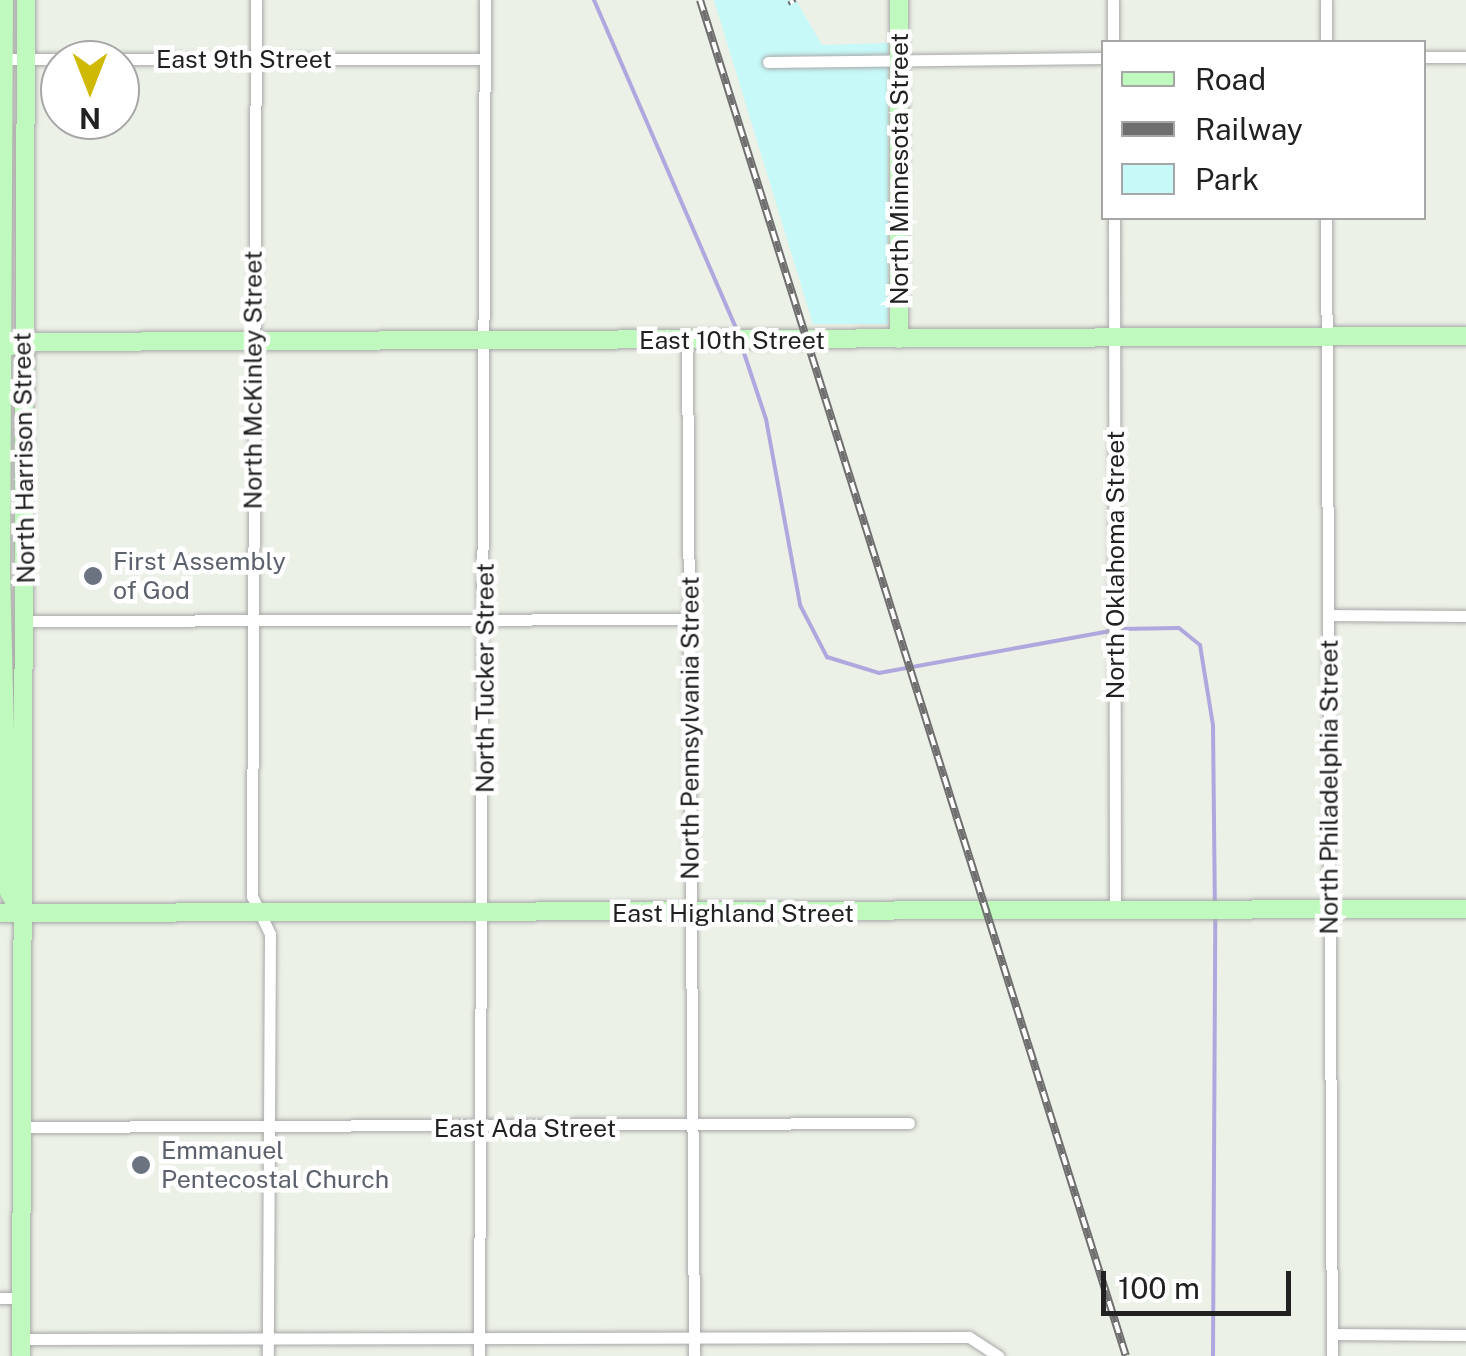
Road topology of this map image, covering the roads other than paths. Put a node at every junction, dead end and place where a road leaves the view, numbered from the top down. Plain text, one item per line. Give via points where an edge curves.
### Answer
1 (4, 0) edge
2 (26, 0) edge
3 (256, 0) edge
4 (486, 0) edge
5 (898, 0) edge
6 (1113, 0) edge
7 (1326, 0) edge
8 (1114, 40) edge
9 (1326, 40) edge
10 (1426, 57) edge
11 (1466, 57) edge
12 (1101, 58) edge
13 (4, 59) junction
14 (256, 59) junction
15 (485, 59) junction
16 (25, 60) junction
17 (898, 60) junction
18 (768, 62) dead end
19 (1, 142) edge
20 (25, 142) junction
21 (1114, 220) edge
22 (1326, 220) edge
23 (1466, 336) edge
24 (1326, 338) junction
25 (485, 339) junction
26 (899, 339) junction
27 (1114, 339) junction
28 (687, 340) junction
29 (253, 341) junction
30 (23, 342) junction
31 (1, 349) edge
32 (1, 568) edge
33 (25, 568) junction
34 (1328, 615) junction
35 (1466, 616) edge
36 (486, 618) junction
37 (690, 618) junction
38 (252, 619) junction
39 (26, 622) junction
40 (3, 776) edge
41 (1466, 908) edge
42 (1329, 910) junction
43 (258, 912) junction
44 (482, 912) junction
45 (1115, 912) junction
46 (0, 913) edge
47 (20, 913) junction
48 (690, 914) junction
49 (909, 1123) dead end
50 (21, 1127) junction
51 (481, 1127) junction
52 (694, 1128) junction
53 (269, 1132) junction
54 (0, 1298) edge
55 (21, 1298) junction
56 (1332, 1334) junction
57 (1466, 1335) edge
58 (479, 1338) junction
59 (268, 1340) junction
60 (694, 1341) junction
61 (21, 1348) edge
62 (268, 1356) edge
63 (479, 1356) edge
64 (694, 1356) edge
65 (998, 1356) edge
66 (1332, 1356) edge

1 - 13 street, North Harrison Street
2 - 16 street, North Harrison Street
3 - 14 street, North McKinley Street
4 - 15 street, North Tucker Street
5 - 17 street, North Minnesota Street
6 - 8 street
7 - 9 street
10 - 11 street
12 - 17 street
13 - 16 street, East 9th Street
13 - 19 street, North Harrison Street
14 - 15 street, East 9th Street
14 - 16 street, East 9th Street
14 - 29 street, North McKinley Street
15 - 25 street, North Tucker Street
16 - 20 street, North Harrison Street
17 - 18 street
17 - 26 street, North Minnesota Street
19 - 20 street
19 - 31 street, North Harrison Street
20 - 30 street, North Harrison Street
21 - 27 street, North Oklahoma Street
22 - 24 street, North Philadelphia Street
23 - 24 street, East 10th Street
24 - 27 street, East 10th Street
24 - 34 street, North Philadelphia Street
25 - 28 street, East 10th Street
25 - 29 street, East 10th Street
25 - 36 street, North Tucker Street
26 - 27 street, East 10th Street
26 - 28 street, East 10th Street
27 - 45 street, North Oklahoma Street
28 - 37 street, North Pennsylvania Street
29 - 30 street, East 10th Street
29 - 38 street, North McKinley Street
30 - 31 street, East 10th Street
30 - 33 street, North Harrison Street
31 - 32 street, North Harrison Street
32 - 33 street
32 - 40 street, North Harrison Street
33 - 39 street, North Harrison Street
34 - 35 street
34 - 42 street, North Philadelphia Street
36 - 37 street
36 - 38 street
36 - 44 street, North Tucker Street
37 - 48 street, North Pennsylvania Street
38 - 39 street
38 - 43 street, North McKinley Street
39 - 47 street, North Harrison Street via 29,893
40 - 47 street, North Harrison Street via 9,892
41 - 42 street, East Highland Street
42 - 45 street, East Highland Street
42 - 56 street, North Philadelphia Street
43 - 44 street, East Highland Street
43 - 47 street, East Highland Street
43 - 53 street, North McKinley Street via 270,934
44 - 48 street, East Highland Street
44 - 51 street, North Tucker Street
45 - 48 street, East Highland Street
46 - 47 street, East Highland Street
47 - 50 street, North Harrison Street
48 - 52 street, North Pennsylvania Street
49 - 52 street, East Ada Street
50 - 53 street, East Ada Street
50 - 55 street, North Harrison Street
51 - 52 street, East Ada Street
51 - 53 street, East Ada Street
51 - 58 street, North Tucker Street
52 - 60 street, North Pennsylvania Street
53 - 59 street, North McKinley Street
54 - 55 street
55 - 61 street, North Harrison Street
56 - 57 street
56 - 66 street, North Philadelphia Street
58 - 59 street
58 - 60 street
58 - 63 street, North Tucker Street
59 - 61 street
59 - 62 street, North McKinley Street
60 - 64 street, North Pennsylvania Street
60 - 65 street via 984,1340

